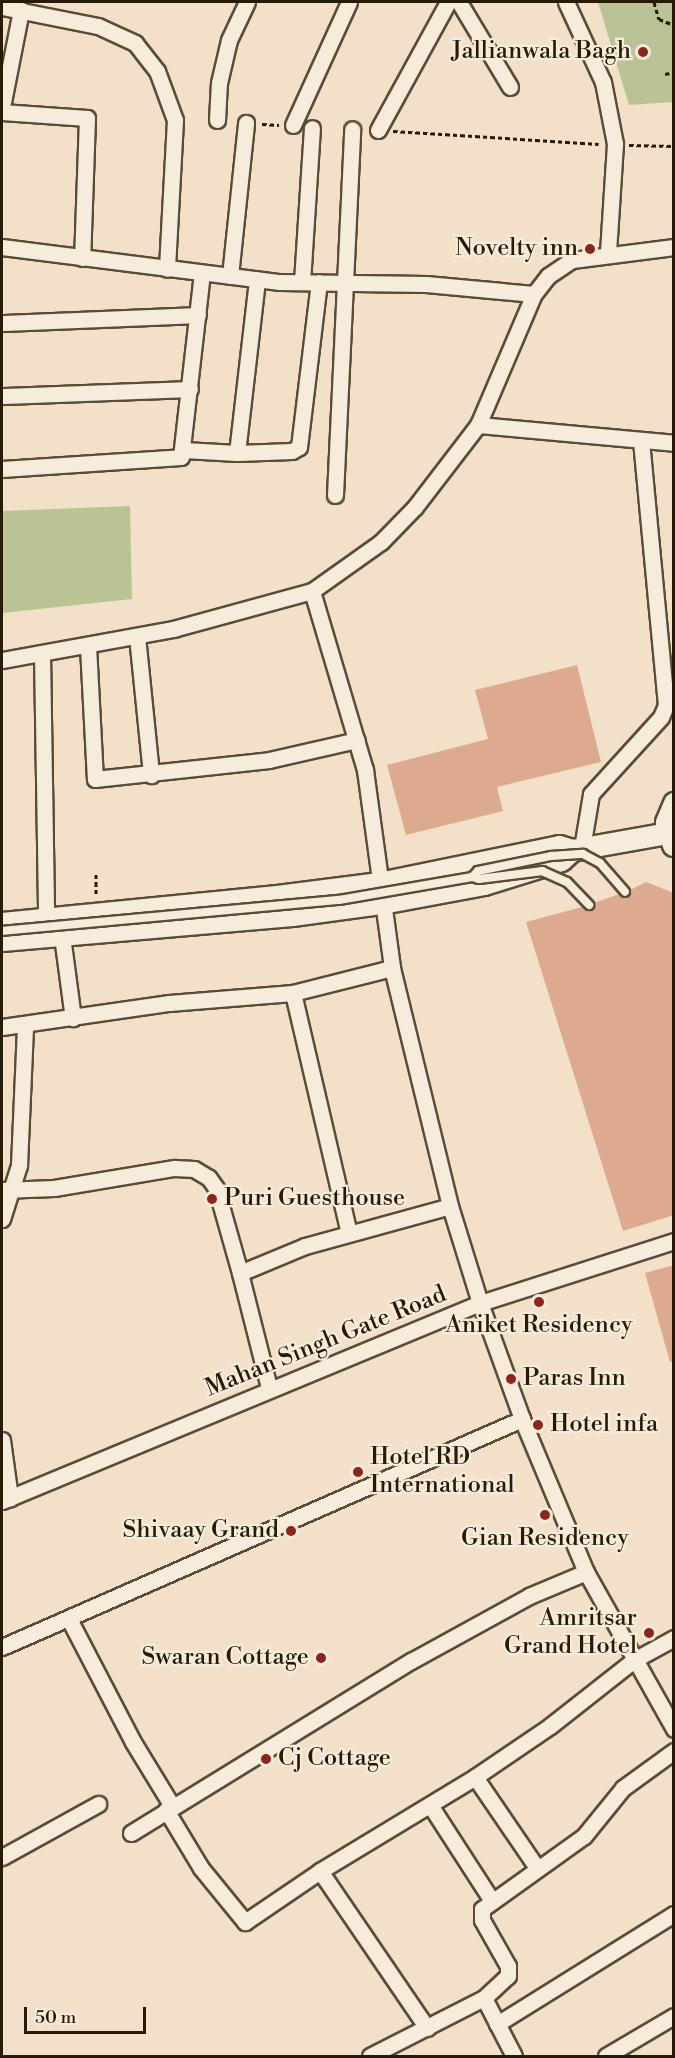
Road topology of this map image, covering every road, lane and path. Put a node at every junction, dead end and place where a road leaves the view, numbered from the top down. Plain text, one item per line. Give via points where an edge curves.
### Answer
1 (247, 2) edge
2 (349, 2) edge
3 (448, 2) edge
4 (459, 2) edge
5 (566, 2) edge
6 (654, 2) edge
7 (2, 8) edge
8 (52, 9) edge
9 (21, 10) junction
10 (674, 26) edge
11 (674, 72) edge
12 (665, 74) dead end
13 (510, 87) dead end
14 (2, 107) edge
15 (217, 120) dead end
16 (246, 123) dead end
17 (293, 125) dead end
18 (312, 128) dead end
19 (352, 129) dead end
20 (378, 130) dead end
21 (621, 145) dead end
22 (674, 147) edge
23 (2, 247) edge
24 (674, 247) edge
25 (608, 252) junction
26 (82, 258) junction
27 (166, 269) junction
28 (202, 273) junction
29 (230, 276) junction
30 (257, 279) junction
31 (302, 282) junction
32 (319, 282) junction
33 (346, 284) junction
34 (534, 294) junction
35 (198, 315) junction
36 (2, 323) edge
37 (190, 389) junction
38 (2, 396) edge
39 (478, 425) junction
40 (641, 440) junction
41 (674, 443) edge
42 (184, 450) junction
43 (237, 453) junction
44 (2, 469) edge
45 (335, 495) dead end
46 (312, 591) junction
47 (137, 636) junction
48 (88, 646) junction
49 (42, 653) junction
50 (2, 660) edge
51 (357, 740) junction
52 (151, 774) junction
53 (674, 804) edge
54 (670, 839) edge
55 (577, 849) junction
56 (472, 877) junction
57 (625, 892) dead end
58 (381, 893) junction
59 (589, 905) dead end
60 (46, 919) junction
61 (2, 922) edge
62 (2, 931) edge
63 (62, 936) junction
64 (2, 940) edge
65 (392, 968) junction
66 (293, 993) junction
67 (73, 1018) junction
68 (26, 1026) junction
69 (2, 1027) edge
70 (7, 1190) edge
71 (450, 1206) junction
72 (2, 1219) edge
73 (349, 1233) junction
74 (674, 1241) edge
75 (240, 1273) junction
76 (480, 1303) junction
77 (269, 1388) junction
78 (522, 1419) junction
79 (2, 1440) edge
80 (6, 1499) edge
81 (586, 1572) junction
82 (69, 1619) junction
83 (674, 1638) edge
84 (2, 1647) edge
85 (634, 1660) junction
86 (674, 1730) edge
87 (674, 1751) edge
88 (475, 1777) junction
89 (98, 1804) dead end
90 (430, 1805) junction
91 (169, 1808) junction
92 (131, 1833) dead end
93 (2, 1857) edge
94 (537, 1868) junction
95 (320, 1871) junction
96 (492, 1901) junction
97 (674, 1914) edge
98 (484, 1998) junction
99 (674, 2016) edge
100 (497, 2024) junction
101 (427, 2028) junction
102 (370, 2056) edge
103 (514, 2056) edge
104 (606, 2056) edge

1 - 15 street via 229,40 219,83
2 - 17 street
3 - 20 street
4 - 13 street
5 - 25 street via 603,82 615,144
6 - 10 path via 659,19
7 - 9 street
8 - 9 street
8 - 27 street via 135,43 157,71 175,120
9 - 14 street
11 - 12 path
14 - 26 street via 87,118
16 - 29 street
18 - 31 street
19 - 33 street
21 - 22 path
23 - 26 street
24 - 25 street
25 - 34 street via 572,260 548,276
26 - 27 street
27 - 28 street
28 - 29 street
28 - 35 street
29 - 30 street
30 - 31 street
30 - 43 street
31 - 32 street
32 - 33 street
32 - 43 street via 299,447 292,451
33 - 34 street via 426,284
33 - 45 street
34 - 39 street
35 - 36 street
35 - 37 street
37 - 38 street
37 - 42 street
39 - 40 street
39 - 46 street via 415,507 381,542
40 - 41 street
40 - 55 street via 666,705 661,717 591,794
42 - 43 street
42 - 44 street via 176,458
46 - 47 street
46 - 51 street
47 - 48 street
47 - 52 street
48 - 49 street
48 - 52 street via 95,778
49 - 50 street
49 - 60 street
51 - 52 street via 269,760
51 - 58 street
53 - 54 street via 666,822
54 - 55 street
55 - 58 street via 561,860 484,884
56 - 57 lane, bridge via 478,870 584,854 600,863
56 - 59 lane, bridge via 542,871 567,882
56 - 62 lane, bridge via 339,900
58 - 60 street
58 - 63 street
58 - 65 street
60 - 61 street
63 - 64 street
63 - 67 street
65 - 66 street
65 - 71 street
66 - 67 street via 225,997
66 - 73 street
67 - 68 street
68 - 69 street
68 - 70 street via 20,1165
70 - 72 street
70 - 75 street via 54,1188 152,1170 194,1169 216,1188
71 - 73 street
71 - 76 street
73 - 75 street
74 - 76 street, Mahan Singh Gate Road
75 - 77 street
76 - 77 street, Mahan Singh Gate Road
76 - 78 street
77 - 80 street, Mahan Singh Gate Road
78 - 81 street
78 - 82 street
79 - 80 street
81 - 85 street
81 - 91 street via 529,1596 411,1661
82 - 84 street
82 - 91 street
83 - 85 street
85 - 86 street
85 - 88 street via 550,1726
87 - 94 street via 622,1788 584,1836
88 - 90 street
88 - 94 street
89 - 93 street
90 - 95 street
90 - 96 street
91 - 92 street
91 - 95 street via 201,1868 242,1921 253,1918
94 - 96 street
95 - 101 street
96 - 98 street via 482,1909 481,1916 510,1969
97 - 100 street
98 - 100 street
98 - 101 street
99 - 104 street
100 - 103 street
101 - 102 street

